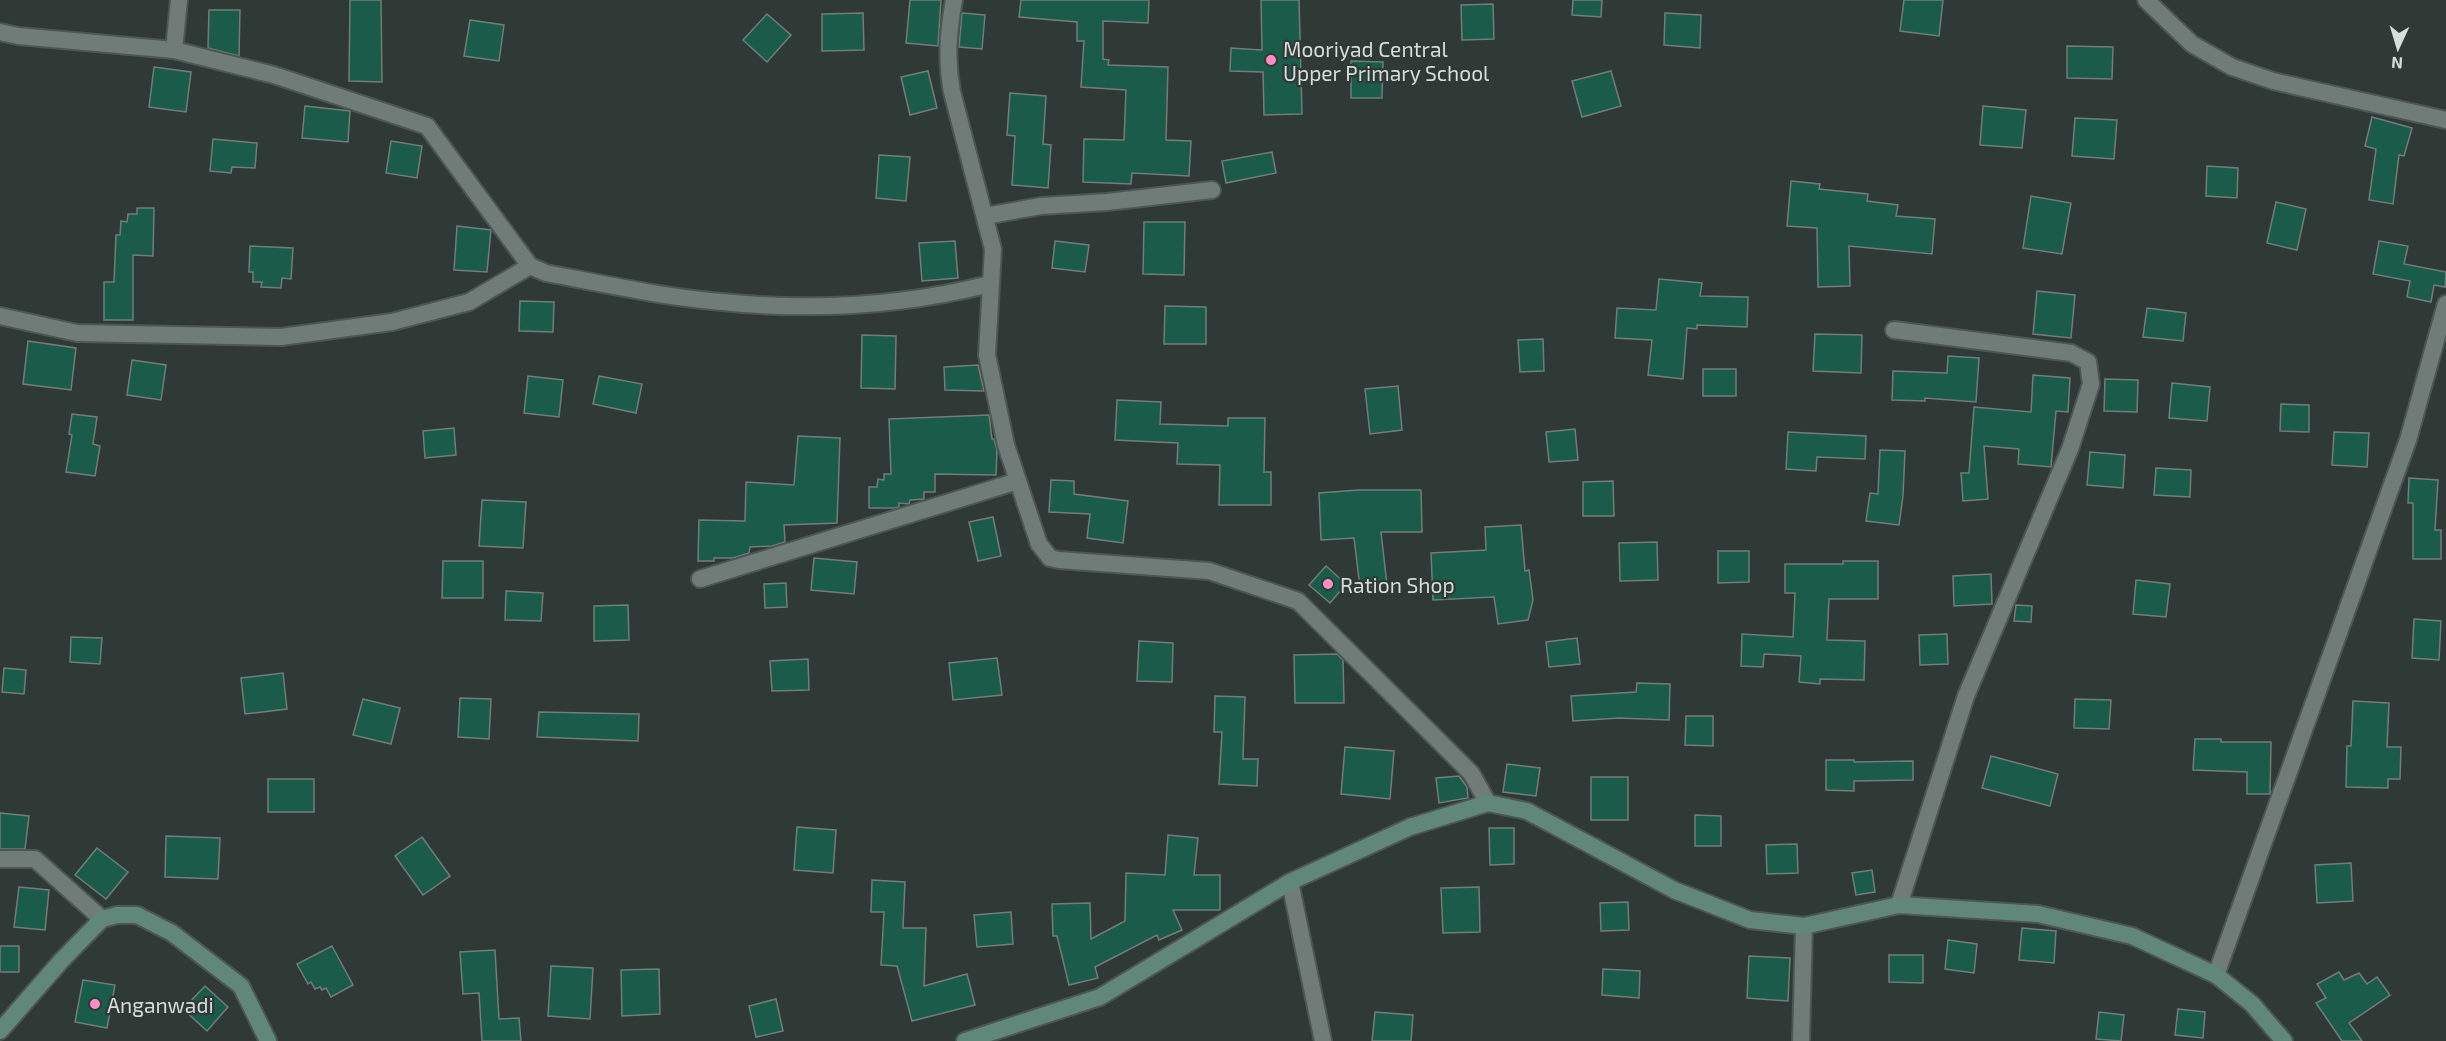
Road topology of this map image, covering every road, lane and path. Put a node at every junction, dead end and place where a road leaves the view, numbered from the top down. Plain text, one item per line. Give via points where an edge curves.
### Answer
1 (179, 0) edge
2 (954, 0) edge
3 (2146, 0) edge
4 (0, 32) edge
5 (174, 50) junction
6 (2446, 120) edge
7 (1212, 190) dead end
8 (985, 216) junction
9 (530, 266) junction
10 (990, 284) junction
11 (2446, 304) edge
12 (0, 316) edge
13 (1894, 330) dead end
14 (1018, 481) junction
15 (700, 579) dead end
16 (1488, 803) junction
17 (0, 859) edge
18 (1290, 882) junction
19 (1899, 904) junction
20 (102, 919) junction
21 (1804, 926) junction
22 (2216, 975) junction
23 (0, 1031) edge
24 (268, 1041) edge
25 (965, 1041) edge
26 (1323, 1041) edge
27 (1801, 1041) edge
28 (2283, 1041) edge

1 - 5 street
2 - 8 street via 947,67
3 - 6 street via 2192,44 2232,67 2273,81
4 - 5 street
5 - 9 street via 274,75 427,126
7 - 8 street via 1041,206
8 - 10 street via 993,249
9 - 10 street via 546,273 733,303 890,304
9 - 12 street via 469,302 392,322 280,337 77,333
10 - 14 street via 987,356
11 - 22 street via 2408,440
13 - 19 street via 2071,353 2088,362 2091,384 2070,449 1966,696
14 - 15 street
14 - 16 street via 1039,544 1050,558 1209,571 1298,601 1471,773
16 - 18 main road via 1410,827
16 - 21 main road via 1527,811 1674,890 1750,920
17 - 20 street via 35,859
18 - 25 main road via 1100,997
18 - 26 street
19 - 21 main road
19 - 22 main road via 2038,914 2132,936
20 - 23 main road
20 - 24 main road via 137,915 172,933 241,986
21 - 27 street
22 - 28 main road via 2252,1004

